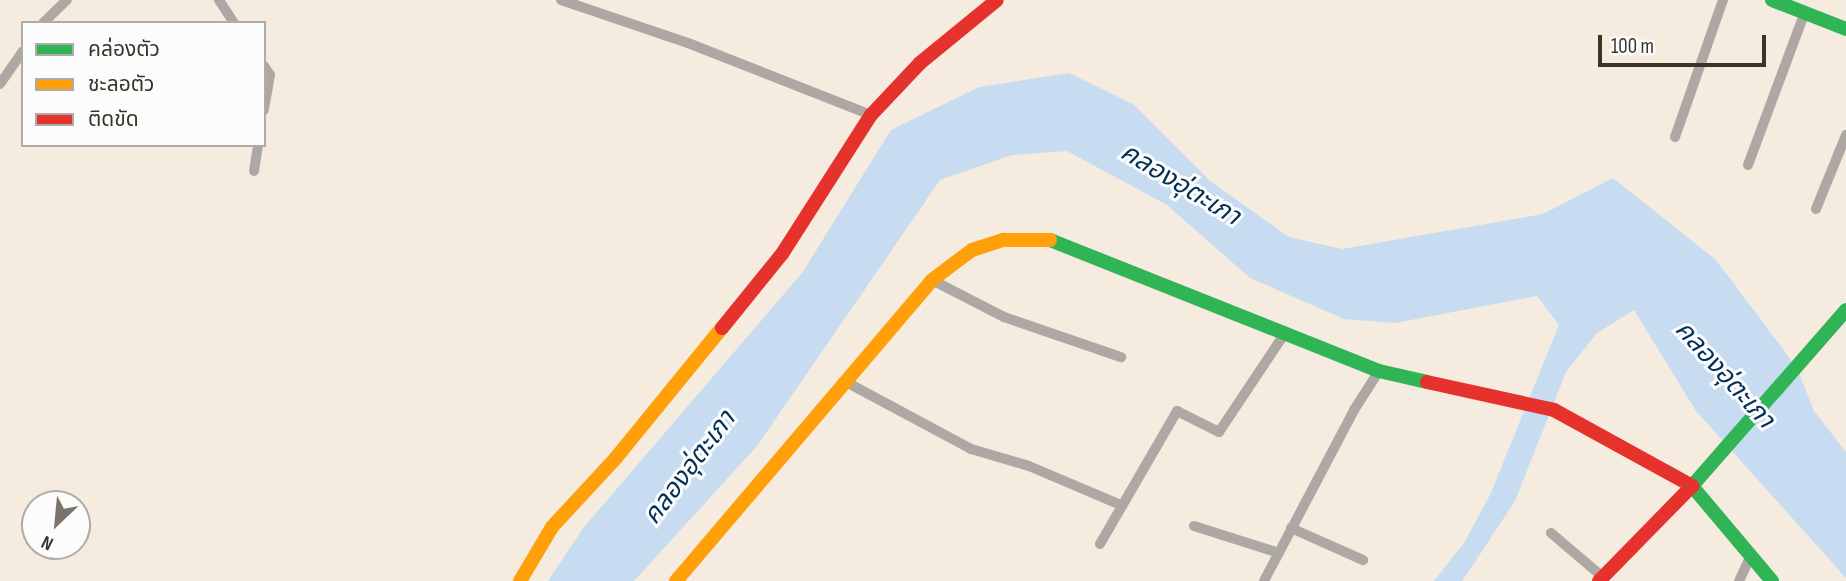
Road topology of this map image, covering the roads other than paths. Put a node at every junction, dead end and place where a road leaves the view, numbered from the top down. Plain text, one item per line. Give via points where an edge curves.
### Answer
1 (67, 0) edge
2 (219, 0) edge
3 (561, 0) edge
4 (997, 0) edge
5 (1723, 0) edge
6 (1772, 0) edge
7 (1805, 12) junction
8 (45, 21) edge
9 (233, 21) edge
10 (1846, 29) edge
11 (21, 54) edge
12 (266, 69) edge
13 (0, 84) edge
14 (266, 98) edge
15 (871, 115) junction
16 (1846, 135) edge
17 (1675, 137) dead end
18 (258, 147) edge
19 (1748, 165) dead end
20 (254, 171) dead end
21 (1816, 209) dead end
22 (932, 280) junction
23 (1846, 310) edge
24 (1285, 333) junction
25 (1121, 357) dead end
26 (1379, 371) junction
27 (848, 383) junction
28 (1692, 485) junction
29 (1121, 505) junction
30 (1194, 526) dead end
31 (1292, 528) junction
32 (1551, 533) dead end
33 (1100, 544) dead end
34 (1279, 553) junction
35 (1750, 558) junction
36 (1363, 560) dead end
37 (1602, 579) edge
38 (520, 581) edge
39 (676, 581) edge
40 (1264, 581) edge
41 (1739, 581) edge
42 (1772, 581) edge

1 - 8 street
2 - 9 street
3 - 15 street via 688,43
4 - 15 street via 920,63
5 - 17 street
6 - 7 street
7 - 10 street
7 - 19 street
11 - 13 street
12 - 14 street via 270,75
15 - 38 street via 782,254 624,449 552,527
16 - 21 street
18 - 20 street
22 - 24 street via 972,250 1003,240 1043,238 1089,252
22 - 25 street via 1004,317
22 - 27 street
23 - 28 street
24 - 26 street
24 - 29 street via 1219,432 1177,411
26 - 28 street via 1554,410
26 - 31 street
27 - 29 street via 971,449 1029,466
27 - 39 street
28 - 35 street
28 - 37 street
29 - 33 street
30 - 34 street
31 - 34 street
31 - 36 street
32 - 37 street
34 - 40 street
35 - 41 street
35 - 42 street

